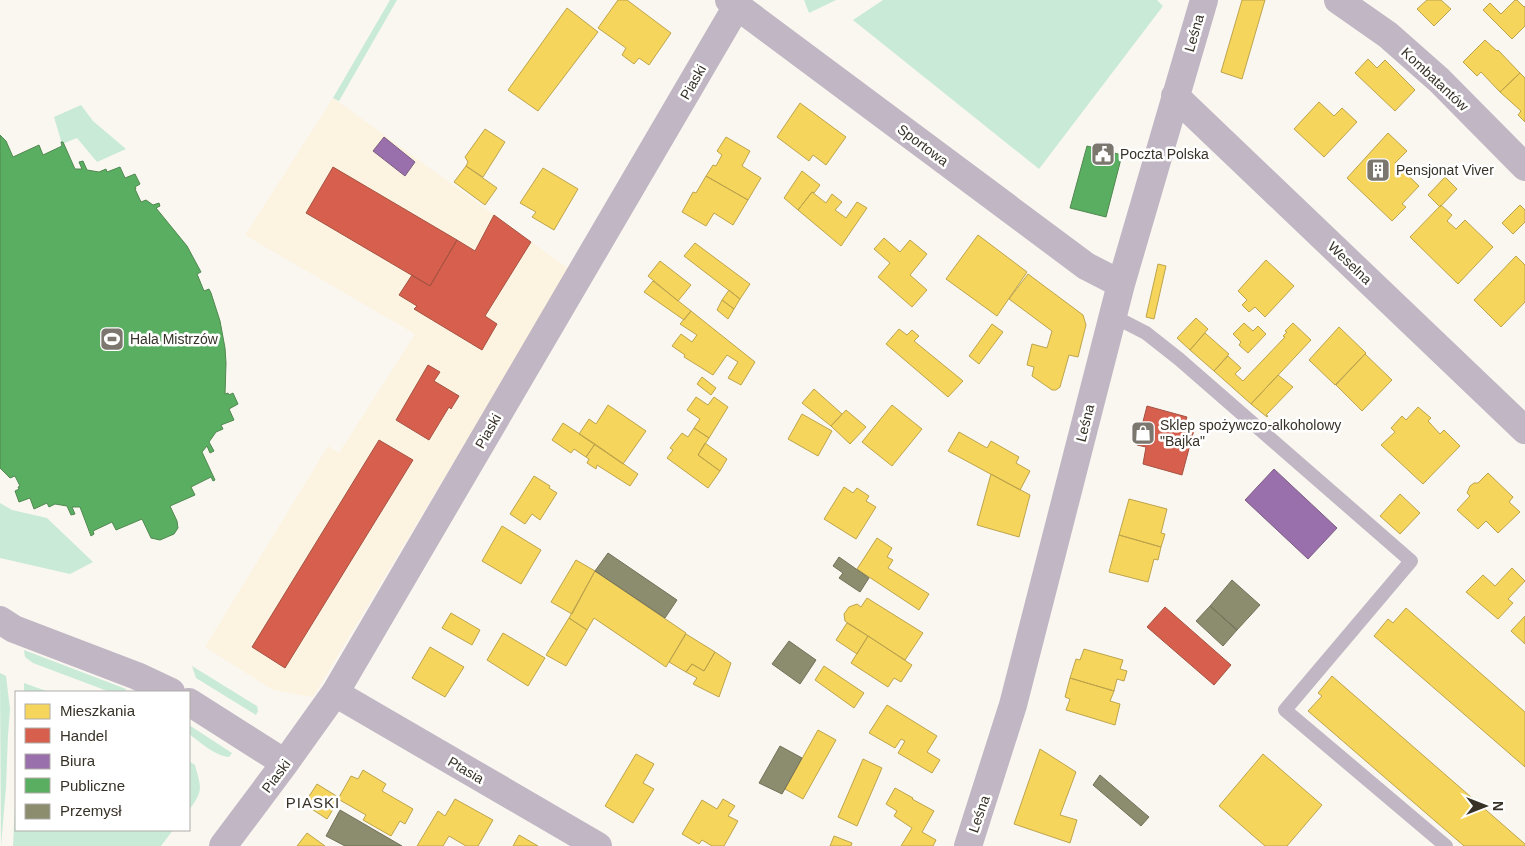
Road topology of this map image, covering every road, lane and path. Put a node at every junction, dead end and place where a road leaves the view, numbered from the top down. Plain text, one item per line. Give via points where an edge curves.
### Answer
1 (1204, 0) edge
2 (1338, 0) edge
3 (733, 3) edge
4 (1176, 96) junction
5 (1525, 167) edge
6 (1121, 284) junction
7 (1113, 316) junction
8 (1525, 430) edge
9 (0, 620) edge
10 (169, 691) edge
11 (335, 693) junction
12 (190, 703) edge
13 (285, 763) junction
14 (223, 846) edge
15 (598, 846) edge
16 (968, 846) edge
17 (1446, 846) edge

1 - 4 street, Leśna
2 - 5 street, Kombatantów via 1388,35 1440,80
3 - 6 street, Sportowa via 1086,266
3 - 11 street, Piaski
4 - 6 street, Leśna
4 - 8 street, Weselna
6 - 7 street, Leśna
7 - 16 street, Leśna via 1013,705
7 - 17 lane via 1146,333 1179,359 1411,561 1286,710
9 - 10 street via 21,632
11 - 13 street, Piaski
11 - 15 street, Ptasia
12 - 13 street
13 - 14 street, Piaski

